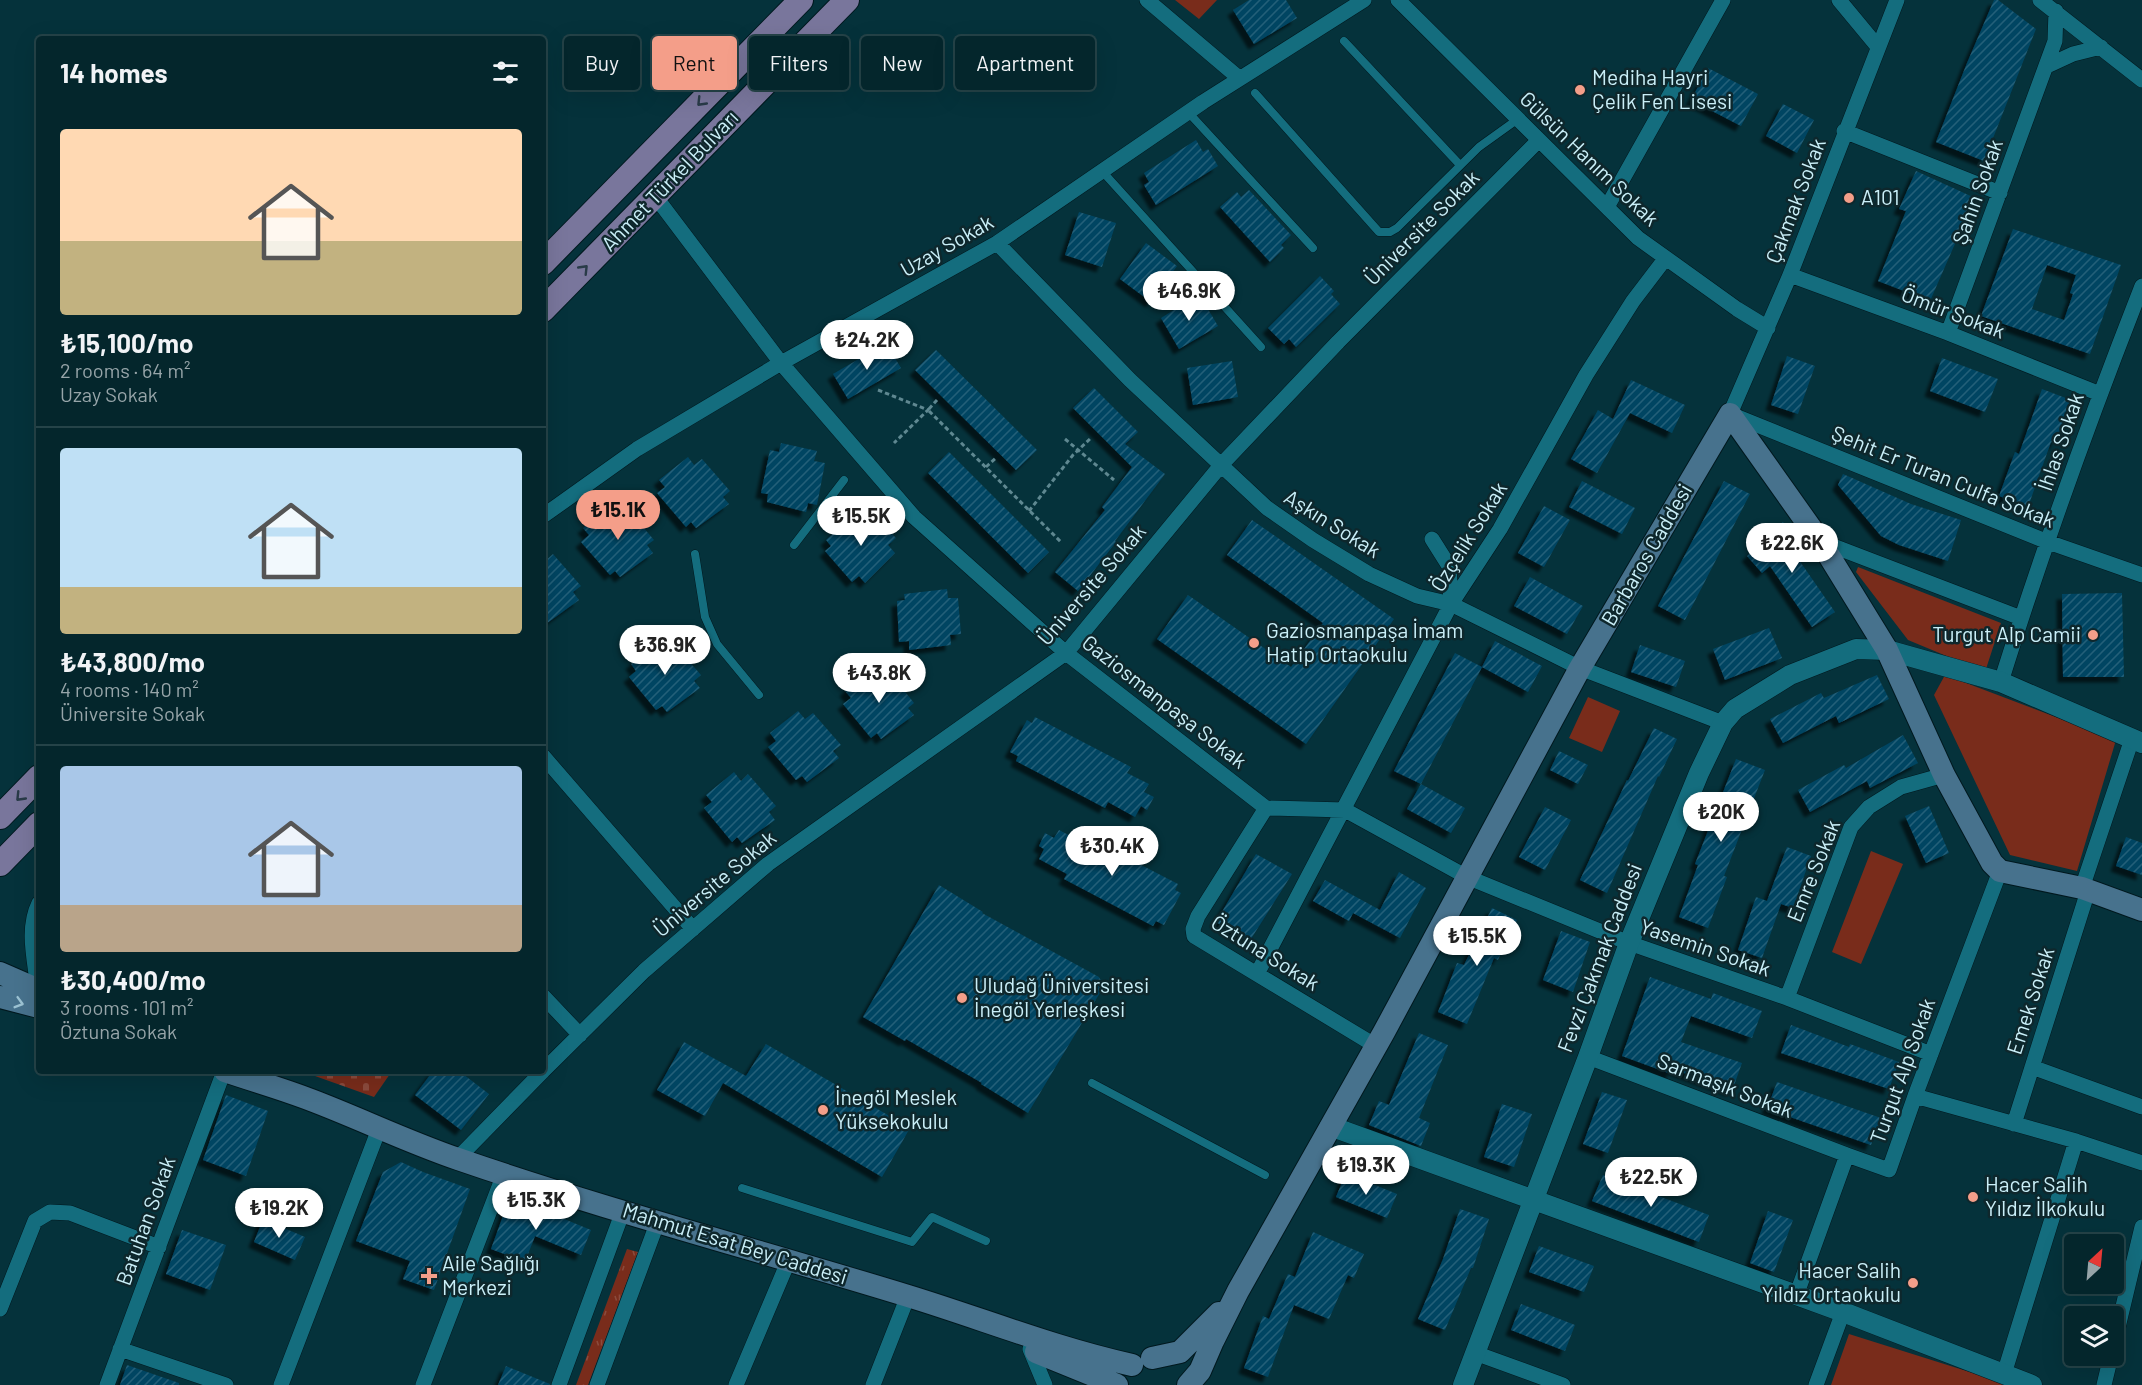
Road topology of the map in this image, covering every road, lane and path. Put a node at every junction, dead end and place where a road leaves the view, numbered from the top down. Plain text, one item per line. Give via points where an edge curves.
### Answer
1 (801, 0) edge
2 (847, 0) edge
3 (1147, 0) edge
4 (1398, 0) edge
5 (1723, 0) edge
6 (1839, 0) edge
7 (1897, 0) edge
8 (2040, 0) edge
9 (1359, 1) edge
10 (2056, 11) junction
11 (1344, 41) dead end
12 (1878, 47) junction
13 (2101, 47) junction
14 (2047, 66) junction
15 (1239, 78) junction
16 (2142, 80) edge
17 (1255, 93) dead end
18 (1188, 112) junction
19 (1518, 119) junction
20 (1844, 131) junction
21 (1539, 140) junction
22 (1460, 165) junction
23 (1102, 171) junction
24 (2000, 193) junction
25 (655, 196) junction
26 (1607, 207) junction
27 (997, 243) junction
28 (1313, 248) dead end
29 (1665, 259) junction
30 (546, 260) edge
31 (1790, 275) junction
32 (2142, 286) edge
33 (546, 307) edge
34 (1768, 328) junction
35 (1948, 333) junction
36 (1261, 347) dead end
37 (781, 363) junction
38 (878, 390) dead end
39 (2100, 394) junction
40 (937, 400) dead end
41 (928, 410) junction
42 (1730, 414) junction
43 (1092, 437) dead end
44 (1065, 439) dead end
45 (894, 442) dead end
46 (1078, 450) junction
47 (996, 458) dead end
48 (1222, 465) junction
49 (986, 467) junction
50 (844, 480) dead end
51 (1114, 480) dead end
52 (1029, 511) junction
53 (546, 514) edge
54 (1432, 539) dead end
55 (1820, 541) junction
56 (2048, 542) junction
57 (1062, 543) dead end
58 (794, 545) dead end
59 (695, 554) dead end
60 (2142, 575) edge
61 (1451, 604) junction
62 (2021, 618) junction
63 (1887, 650) junction
64 (1066, 653) junction
65 (1580, 668) junction
66 (2001, 682) junction
67 (759, 695) dead end
68 (1723, 723) junction
69 (2137, 741) edge
70 (546, 759) edge
71 (1944, 775) junction
72 (36, 780) edge
73 (1266, 808) junction
74 (1345, 810) junction
75 (0, 817) edge
76 (36, 827) edge
77 (0, 864) edge
78 (2000, 871) junction
79 (1467, 877) junction
80 (2085, 890) junction
81 (36, 909) edge
82 (2142, 910) edge
83 (693, 929) junction
84 (1629, 943) junction
85 (36, 969) edge
86 (0, 973) edge
87 (1257, 974) junction
88 (36, 989) edge
89 (0, 997) edge
90 (1787, 998) junction
91 (546, 999) edge
92 (36, 1006) edge
93 (580, 1035) junction
94 (1376, 1046) junction
95 (1931, 1053) junction
96 (1588, 1057) junction
97 (2032, 1067) junction
98 (546, 1068) edge
99 (224, 1074) edge
100 (234, 1074) edge
101 (540, 1074) edge
102 (1092, 1083) dead end
103 (1915, 1096) junction
104 (2142, 1107) edge
105 (2014, 1124) junction
106 (1330, 1126) junction
107 (379, 1129) junction
108 (2076, 1141) junction
109 (1847, 1155) junction
110 (457, 1159) junction
111 (2142, 1163) edge
112 (504, 1174) junction
113 (1265, 1175) dead end
114 (742, 1188) dead end
115 (1534, 1200) junction
116 (623, 1210) junction
117 (658, 1221) junction
118 (2142, 1227) edge
119 (986, 1241) dead end
120 (159, 1247) junction
121 (788, 1262) junction
122 (1238, 1291) junction
123 (908, 1296) junction
124 (1796, 1296) junction
125 (2123, 1306) edge
126 (0, 1309) edge
127 (1843, 1312) junction
128 (975, 1318) junction
129 (120, 1349) junction
130 (1030, 1349) junction
131 (1475, 1353) junction
132 (1142, 1361) junction
133 (2109, 1366) edge
134 (2004, 1374) junction
135 (107, 1385) edge
136 (226, 1385) edge
137 (281, 1385) edge
138 (423, 1385) edge
139 (560, 1385) edge
140 (597, 1385) edge
141 (736, 1385) edge
142 (873, 1385) edge
143 (1045, 1385) edge
144 (1119, 1385) edge
145 (1183, 1385) edge
146 (1188, 1385) edge
147 (1463, 1385) edge
148 (1563, 1385) edge
149 (1816, 1385) edge
150 (2032, 1385) edge
151 (2104, 1385) edge

1 -> 30 main road, Ahmet Türkel Bulvarı
2 - 25 main road, Ahmet Türkel Bulvarı
3 - 15 street
4 - 19 street, Gülsün Hanım Sokak
5 - 26 street
6 - 12 street
7 - 12 street, Çakmak Sokak
8 - 10 street
9 - 15 street, Uzay Sokak
10 - 13 street
10 - 14 street, Şahin Sokak via 2055,41
11 - 22 lane
12 - 20 street, Çakmak Sokak
13 - 14 street
13 - 16 street
14 - 24 street, Şahin Sokak
15 - 18 street, Uzay Sokak
17 - 22 lane via 1379,232 1394,230
18 - 23 street, Uzay Sokak
18 - 28 lane
19 - 21 street, Gülsün Hanım Sokak
19 - 22 lane
20 - 24 street
20 - 31 street, Çakmak Sokak
21 - 26 street, Gülsün Hanım Sokak
21 - 48 street, Üniversite Sokak
23 - 27 street, Uzay Sokak
23 - 36 lane
24 - 35 street, Şahin Sokak
33 -> 25 main road, Ahmet Türkel Bulvarı
25 - 37 street, Gaziosmanpaşa Sokak
26 - 29 street, Gülsün Hanım Sokak
27 - 37 street, Uzay Sokak
27 - 48 street, Aşkın Sokak via 1130,380
29 - 34 street, Gülsün Hanım Sokak
29 - 61 street, Özçelik Sokak via 1586,375 1500,530
31 - 34 street, Çakmak Sokak
31 - 35 street, Ömür Sokak
32 - 39 street, İhlas Sokak
34 - 42 street, Çakmak Sokak
35 - 39 street, Ömür Sokak
37 - 53 street, Uzay Sokak via 637,449
37 - 64 street, Gaziosmanpaşa Sokak via 914,517
38 - 41 path
39 - 56 street, İhlas Sokak
40 - 41 path
41 - 45 path
41 - 49 path
42 - 55 main road
42 - 56 street, Şehit Er Turan Culfa Sokak
42 - 65 main road, Barbaros Caddesi
43 - 46 path
44 - 46 path
46 - 51 path
46 - 52 path
47 - 49 path
48 - 61 street, Aşkın Sokak via 1267,508 1322,546 1407,592
48 - 64 street, Üniversite Sokak
49 - 52 path
50 - 58 lane
52 - 57 path
54 - 61 street via 1449,566
55 - 62 street
55 - 63 main road
56 - 60 street, Şehit Er Turan Culfa Sokak
56 - 62 street, İhlas Sokak
59 - 67 lane via 705,617 717,644
61 - 65 street, Aşkın Sokak
61 - 74 street, Özçelik Sokak
62 - 66 street, İhlas Sokak
63 - 66 street, Fevzi Çakmak Caddesi
63 - 68 street, Fevzi Çakmak Caddesi via 1856,649 1790,675 1735,709
63 - 71 main road
64 - 73 street, Gaziosmanpaşa Sokak
64 - 83 street, Üniversite Sokak via 768,864
65 - 68 street, Aşkın Sokak
65 - 79 main road, Barbaros Caddesi
66 - 69 street, Fevzi Çakmak Caddesi
68 - 84 street, Fevzi Çakmak Caddesi
69 - 80 street, Emek Sokak
70 - 83 street
71 - 78 main road
71 - 90 street, Emre Sokak via 1901,787 1869,807 1851,827
72 -> 75 main road
73 - 74 street
73 - 87 street, Öztuna Sokak via 1193,929 1194,936
74 - 79 street
74 - 87 street, Özçelik Sokak
76 - 77 main road
78 - 80 main road
78 - 95 street, Turgut Alp Sokak
79 - 84 street, Yasemin Sokak
79 - 94 main road, Barbaros Caddesi
80 - 82 main road
80 - 97 street, Emek Sokak
81 - 85 street via 32,940
83 - 93 street, Üniversite Sokak
84 - 90 street, Yasemin Sokak
84 - 96 street, Fevzi Çakmak Caddesi
86 - 88 main road
87 - 94 street, Öztuna Sokak
89 -> 92 main road
90 - 95 street, Yasemin Sokak
91 - 93 street
93 - 98 street, Üniversite Sokak
94 - 106 main road, Barbaros Caddesi
95 - 103 street, Turgut Alp Sokak
96 - 109 street, Sarmaşık Sokak
96 - 115 street, Fevzi Çakmak Caddesi
97 - 104 street
97 - 105 street, Emek Sokak
99 - 120 street, Batuhan Sokak
100 - 107 main road, Mahmut Esat Bey Caddesi via 311,1100
101 - 110 street, Üniversite Sokak
102 - 113 lane
103 - 105 street
103 - 109 street, Turgut Alp Sokak via 1889,1170
105 - 108 street
106 - 115 street
106 - 122 main road, Barbaros Caddesi
107 - 110 main road, Mahmut Esat Bey Caddesi
107 - 137 street
108 - 111 street
108 - 134 street
109 - 124 street, Turgut Alp Sokak
110 - 112 main road, Mahmut Esat Bey Caddesi
112 - 116 main road, Mahmut Esat Bey Caddesi
112 - 138 street
114 - 119 lane via 912,1242 932,1217
115 - 124 street
115 - 131 street, Fevzi Çakmak Caddesi
116 - 117 main road, Mahmut Esat Bey Caddesi
116 - 139 street
117 - 121 main road, Mahmut Esat Bey Caddesi
117 - 140 street
118 - 125 street
120 - 126 street via 70,1213 50,1212 35,1221
120 - 129 street, Batuhan Sokak
121 - 123 main road, Mahmut Esat Bey Caddesi
121 - 141 street
122 - 132 main road via 1180,1352
122 - 146 main road via 1200,1371
123 - 128 main road, Mahmut Esat Bey Caddesi
123 - 142 street
124 - 127 street
127 - 134 street
127 - 149 street
128 - 130 main road
128 - 132 main road via 1092,1356
129 - 135 street, Batuhan Sokak
129 - 136 street
130 - 143 street
130 - 144 main road
131 - 147 street, Fevzi Çakmak Caddesi
131 - 148 street
132 - 144 main road via 1126,1372
132 - 145 main road via 1162,1359 1171,1364
133 - 151 street
134 - 150 street

